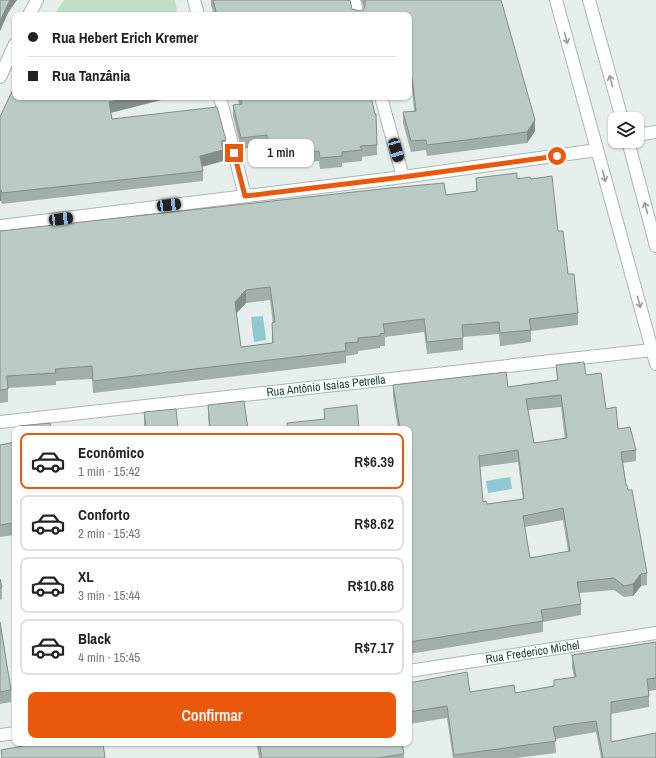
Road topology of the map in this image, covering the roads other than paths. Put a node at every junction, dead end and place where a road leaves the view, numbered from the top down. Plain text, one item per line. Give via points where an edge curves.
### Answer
1 (37, 0) edge
2 (194, 0) edge
3 (354, 0) edge
4 (556, 0) edge
5 (589, 0) edge
6 (31, 12) edge
7 (197, 12) edge
8 (357, 12) edge
9 (12, 57) edge
10 (0, 77) edge
11 (221, 100) edge
12 (382, 100) edge
13 (620, 112) edge
14 (656, 132) edge
15 (644, 134) edge
16 (630, 148) edge
17 (597, 150) junction
18 (403, 177) junction
19 (245, 196) junction
20 (0, 226) edge
21 (656, 246) edge
22 (652, 350) junction
23 (656, 364) edge
24 (0, 422) edge
25 (656, 633) edge
26 (412, 671) edge
27 (12, 733) edge
28 (0, 735) edge

1 - 6 street
2 - 7 street
3 - 8 street
4 -> 17 street
13 -> 5 street
9 - 10 street
11 - 19 street
12 - 18 street
14 - 15 street
21 -> 16 street
17 - 18 street
17 -> 22 street
18 - 19 street
19 - 20 street
22 - 23 street
22 - 24 street, Rua Antônio Isaías Petrella
25 - 26 street, Rua Frederico Michel
27 - 28 street

